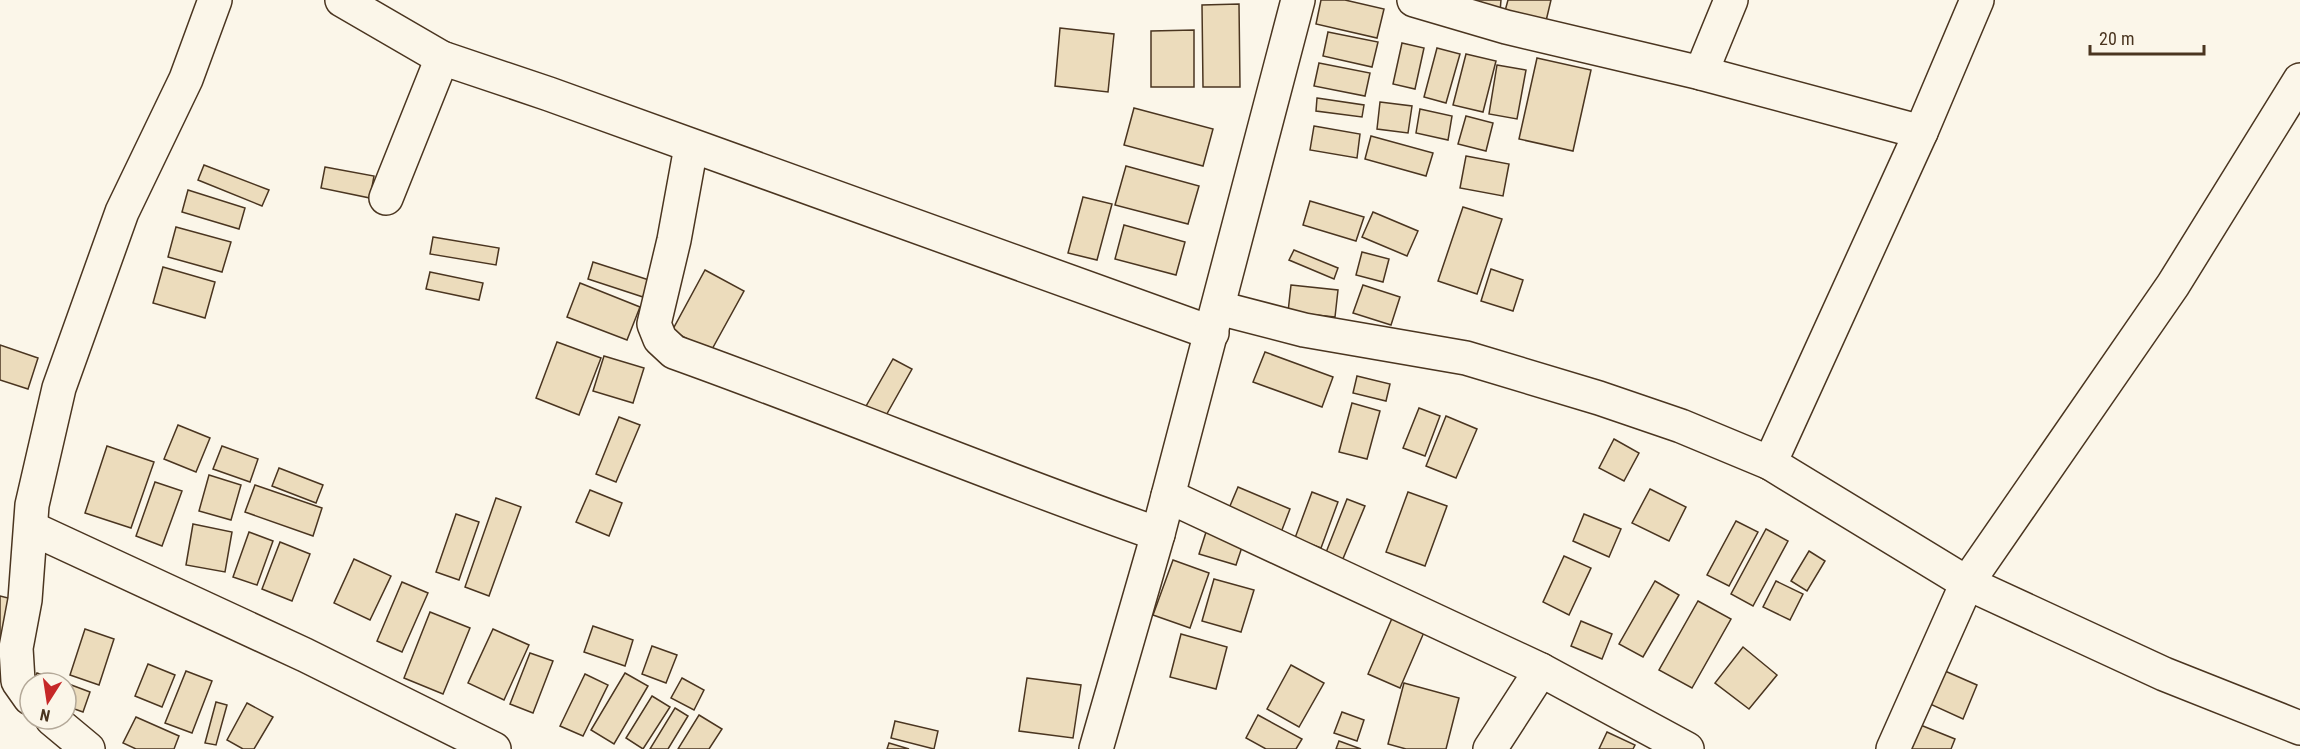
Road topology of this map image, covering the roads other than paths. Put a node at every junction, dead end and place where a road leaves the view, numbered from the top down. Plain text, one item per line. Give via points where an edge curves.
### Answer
1 (215, 0) edge
2 (342, 0) edge
3 (1298, 0) edge
4 (1414, 0) edge
5 (1731, 0) edge
6 (1977, 0) edge
7 (442, 58) junction
8 (1701, 73) junction
9 (2300, 80) edge
10 (1920, 132) junction
11 (691, 147) junction
12 (386, 198) dead end
13 (1215, 320) junction
14 (1770, 463) junction
15 (1168, 496) junction
16 (31, 528) junction
17 (1158, 534) junction
18 (1967, 583) junction
19 (1541, 670) junction
20 (18, 681) edge
21 (2300, 728) edge
22 (66, 731) edge
23 (88, 749) edge
24 (494, 749) edge
25 (1096, 749) edge
26 (1490, 749) edge
27 (1687, 749) edge
28 (1893, 749) edge

1 - 16 street via 186,79 122,212 58,388 38,472
2 - 7 street
3 - 13 street
4 - 8 street via 1506,27
5 - 8 street
6 - 10 street
7 - 11 street
7 - 12 street
8 - 10 street
9 - 18 street via 2173,285
10 - 14 street
11 - 13 street
11 - 17 street via 654,324 660,339 674,352 795,395 1026,488
13 - 14 street via 1304,330 1466,358 1681,426
13 - 15 street
14 - 18 street
15 - 17 street
15 - 19 street
16 - 20 street via 16,648
16 - 24 street via 305,655
17 - 25 street
18 - 21 street via 2164,674
18 - 28 street
19 - 26 street
19 - 27 street
22 - 23 street

